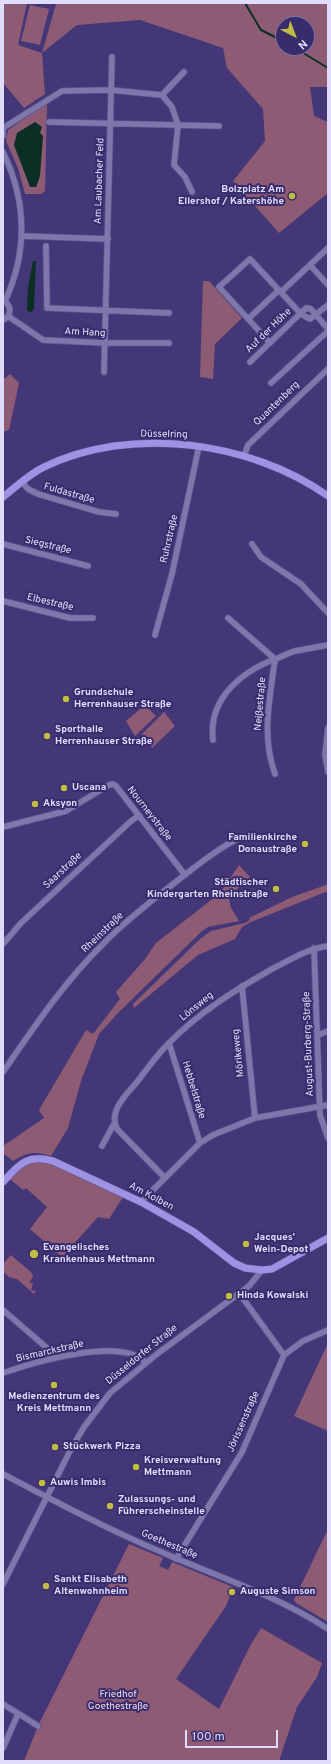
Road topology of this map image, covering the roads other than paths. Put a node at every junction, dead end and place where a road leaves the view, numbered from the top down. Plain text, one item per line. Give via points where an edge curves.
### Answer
1 (112, 56) dead end
2 (184, 72) dead end
3 (111, 90) junction
4 (162, 95) junction
5 (49, 122) dead end
6 (111, 124) junction
7 (178, 125) junction
8 (219, 126) dead end
9 (3, 128) edge
10 (3, 136) edge
11 (3, 152) edge
12 (192, 192) dead end
13 (22, 236) junction
14 (108, 239) junction
15 (46, 246) dead end
16 (328, 248) edge
17 (310, 265) junction
18 (328, 285) edge
19 (280, 291) junction
20 (4, 300) edge
21 (328, 305) edge
22 (106, 310) junction
23 (169, 313) dead end
24 (301, 314) junction
25 (317, 315) junction
26 (5, 318) edge
27 (248, 319) junction
28 (328, 330) edge
29 (105, 343) junction
30 (169, 343) dead end
31 (270, 343) junction
32 (250, 362) dead end
33 (328, 369) edge
34 (104, 372) dead end
35 (272, 383) dead end
36 (199, 446) junction
37 (244, 456) junction
38 (22, 482) junction
39 (328, 496) edge
40 (3, 498) edge
41 (116, 514) dead end
42 (3, 544) edge
43 (252, 544) dead end
44 (88, 566) dead end
45 (3, 602) edge
46 (328, 613) edge
47 (93, 618) dead end
48 (228, 618) dead end
49 (155, 635) dead end
50 (328, 645) edge
51 (276, 659) junction
52 (328, 728) edge
53 (213, 740) dead end
54 (328, 772) edge
55 (275, 774) dead end
56 (138, 816) junction
57 (3, 827) edge
58 (242, 836) dead end
59 (185, 875) junction
60 (3, 944) edge
61 (328, 946) edge
62 (314, 948) junction
63 (242, 986) junction
64 (328, 1031) edge
65 (318, 1035) junction
66 (169, 1043) junction
67 (3, 1072) edge
68 (328, 1105) edge
69 (320, 1106) junction
70 (255, 1118) junction
71 (114, 1124) junction
72 (328, 1138) edge
73 (200, 1143) junction
74 (102, 1146) dead end
75 (165, 1178) junction
76 (3, 1182) edge
77 (141, 1202) junction
78 (328, 1238) edge
79 (262, 1270) junction
80 (239, 1293) junction
81 (3, 1310) edge
82 (328, 1330) edge
83 (284, 1355) junction
84 (52, 1359) junction
85 (146, 1362) junction
86 (3, 1373) edge
87 (3, 1474) edge
88 (47, 1497) junction
89 (176, 1558) junction
90 (3, 1584) edge
91 (328, 1629) edge
92 (3, 1704) edge
93 (18, 1714) junction
94 (38, 1726) dead end
95 (3, 1748) edge

1 - 3 street, Am Laubacher Feld
2 - 4 street
3 - 4 street
3 - 6 street, Am Laubacher Feld
3 - 9 street via 62,91
4 - 7 street via 172,107
5 - 6 street, Am Laubacher Feld
6 - 7 street, Am Laubacher Feld
6 - 14 street, Am Laubacher Feld
7 - 8 street, Am Laubacher Feld
7 - 12 street via 174,165
9 - 10 street
11 - 13 street via 19,197
13 - 14 street, Am Laubacher Feld
13 - 20 street via 17,272
14 - 22 street, Am Laubacher Feld
15 - 22 street via 47,308
16 - 17 street
17 - 18 street
17 - 19 street
19 - 24 street
19 - 27 street
19 - 27 street via 250,259 219,287
20 - 26 street via 10,308
21 - 25 street
22 - 23 street
22 - 29 street, Am Laubacher Feld
24 - 25 street via 310,319
24 - 25 street via 308,308
24 - 31 street, Auf der Höhe
25 - 28 street, Quantenberg
26 - 29 street, Am Hang via 43,340
27 - 31 street
28 - 35 street, Quantenberg
29 - 30 street, Am Hang
29 - 34 street, Am Laubacher Feld
31 - 32 street, Auf der Höhe
33 - 37 street, Quantenberg via 248,445
36 - 37 street, Düsselring
36 - 38 street, Düsselring via 158,443 92,451 45,466
36 - 49 street, Ruhrstraße via 172,574
37 - 39 street, Düsselring via 290,474
38 - 40 street, Düsselring
38 - 41 street, Fuldastraße via 38,494 99,512
42 - 44 street, Siegstraße
43 - 46 street via 261,557 301,584
45 - 47 street, Elbestraße via 70,618
48 - 51 street
50 - 51 street via 294,652
51 - 53 street via 261,664 236,681 221,700 212,730
51 - 55 street, Neißestraße via 267,722 268,748
52 - 54 street via 325,756
56 - 57 street, Nourneystraße via 116,786 109,784 66,810
56 - 59 street, Nourneystraße
56 - 60 street, Saarstraße via 20,923
58 - 59 street, Rheinstraße via 229,842
59 - 67 street, Rheinstraße via 137,912 72,977
61 - 62 street, Lönsweg
62 - 63 street, Lönsweg
62 - 65 street, August-Burberg-Straße
63 - 66 street, Lönsweg via 201,1015
63 - 70 street, Mörikeweg
64 - 65 street
65 - 69 street, August-Burberg-Straße
66 - 71 street, Lönsweg via 119,1104
66 - 73 street, Hebbelstraße
68 - 69 street
69 - 70 street
69 - 72 street, August-Burberg-Straße via 320,1115
70 - 73 street via 213,1134
71 - 74 street, Lönsweg
71 - 75 street
73 - 75 street
75 - 77 street
76 - 77 street, Am Kolben via 23,1162 32,1158 53,1161
77 - 79 street, Am Kolben via 194,1232 234,1263 245,1268
78 - 79 street via 281,1265
79 - 80 street, Düsseldorfer Straße via 254,1282
80 - 83 street
80 - 85 street, Düsseldorfer Straße
81 - 84 street via 47,1348
82 - 83 street via 303,1341
83 - 89 street, Jörissenstraße via 242,1452
84 - 85 street, Bismarckstraße via 99,1351 133,1353
84 - 86 street, Bismarckstraße
85 - 88 street, Düsseldorfer Straße via 115,1388 100,1405 70,1451
87 - 88 street, Goethestraße
88 - 89 street, Goethestraße
88 - 90 street, Düsseldorfer Straße
89 - 91 street, Goethestraße via 279,1601
92 - 93 street
93 - 94 street
93 - 95 street

